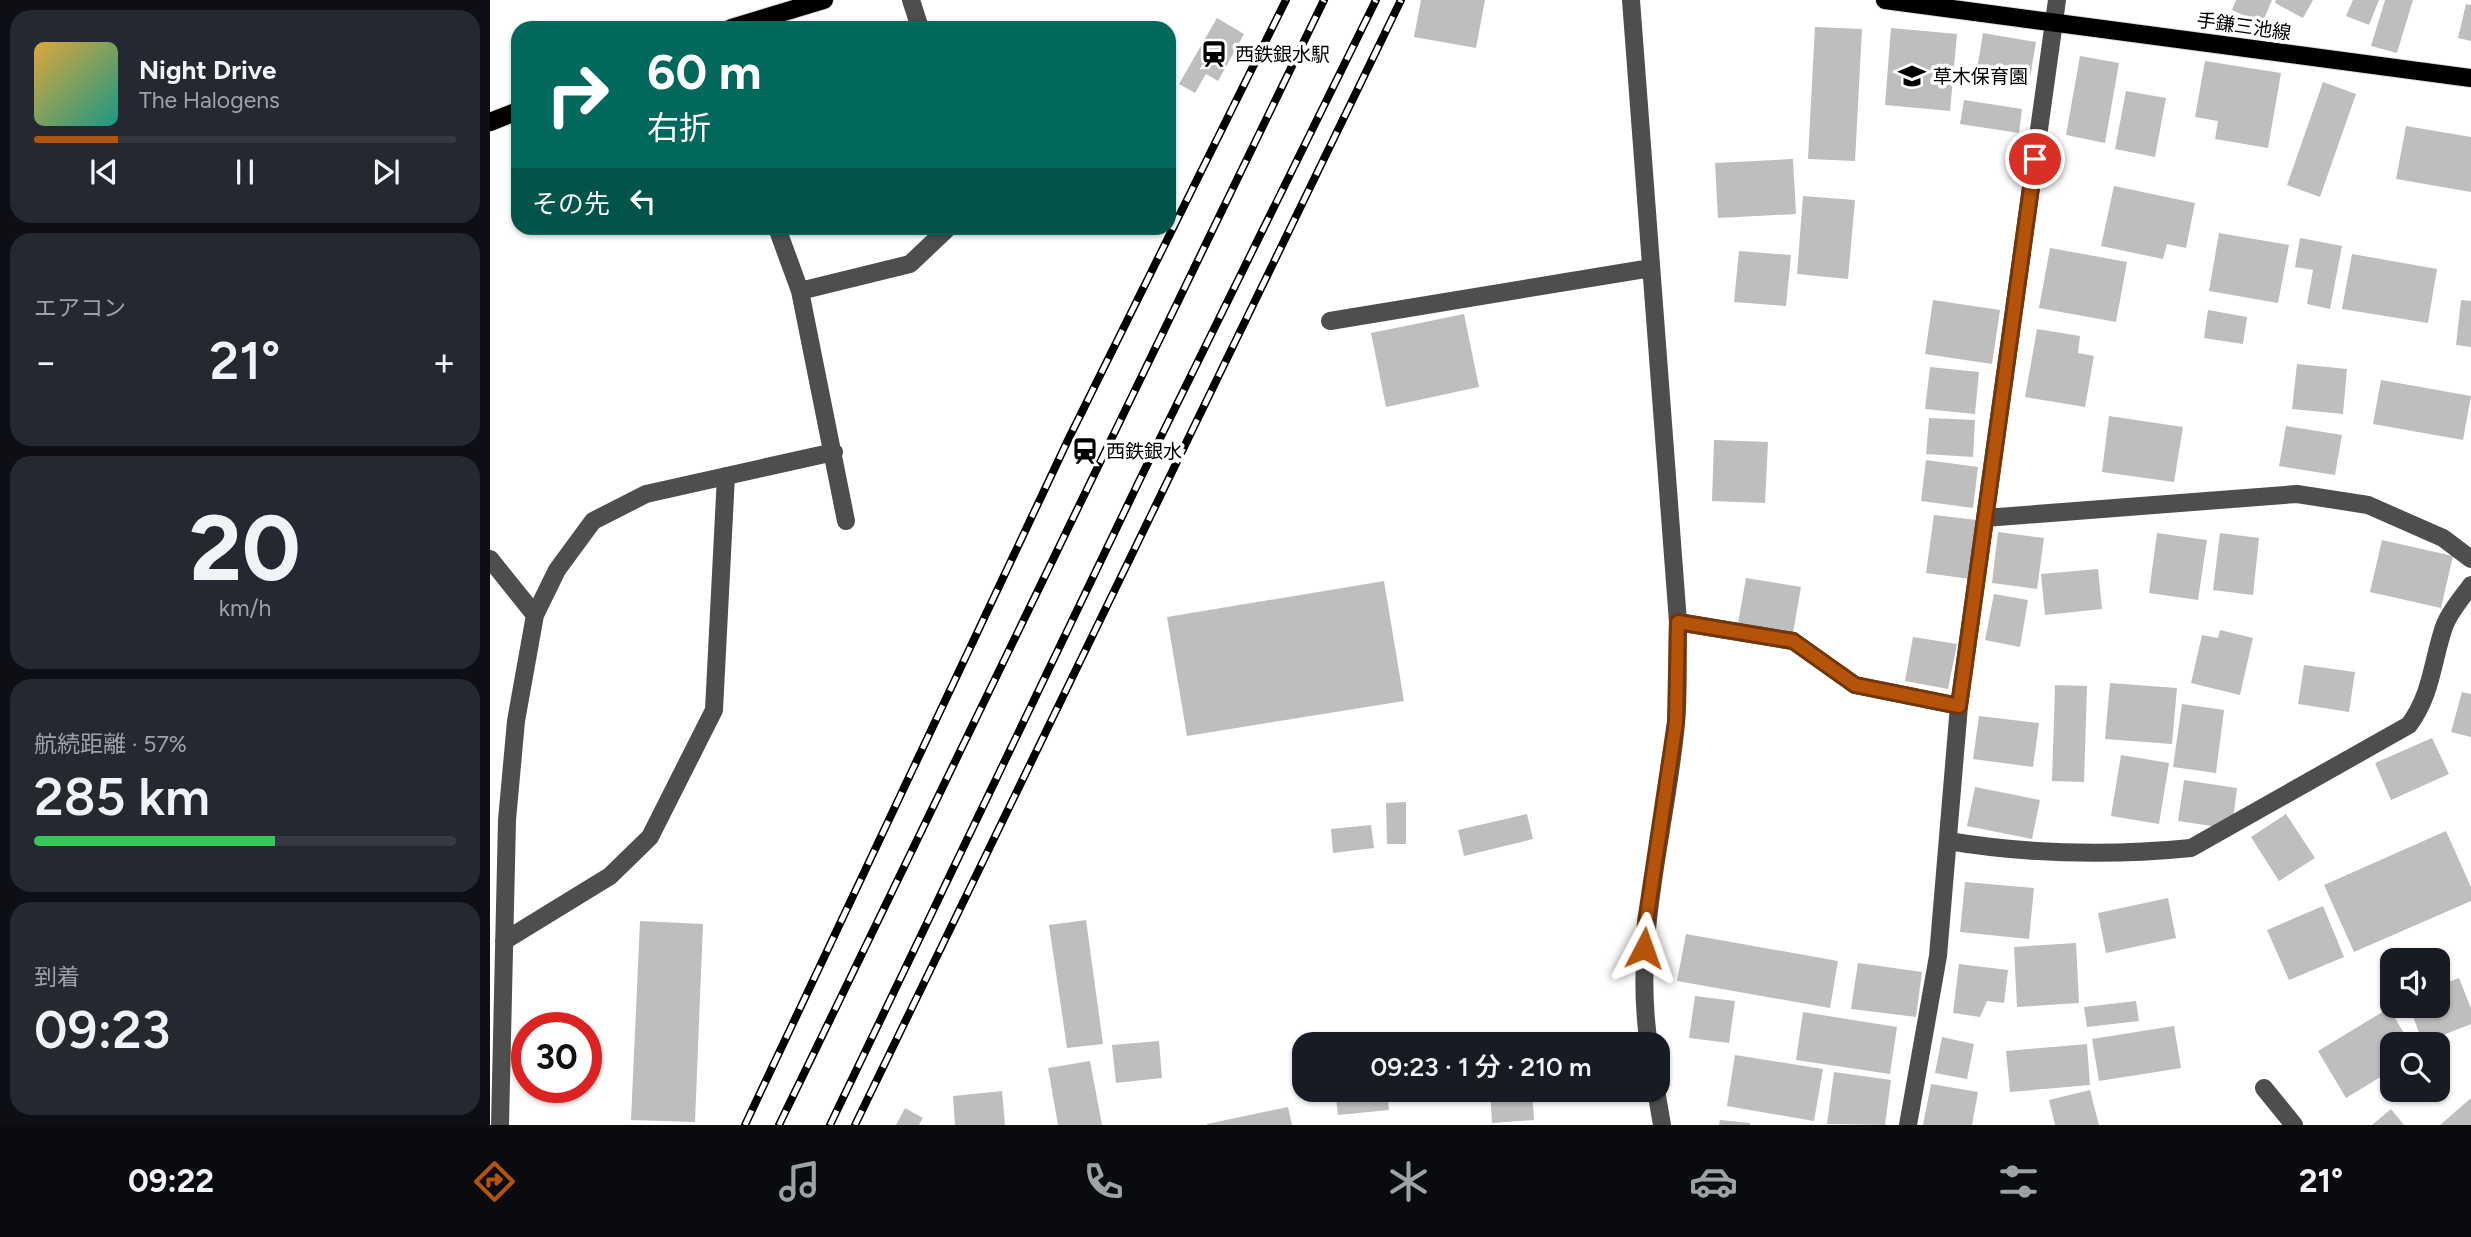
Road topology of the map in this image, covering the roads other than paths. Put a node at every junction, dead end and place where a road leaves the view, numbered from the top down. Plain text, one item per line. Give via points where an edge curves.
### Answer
1 (824, 0) edge
2 (911, 0) edge
3 (1631, 0) edge
4 (1885, 0) edge
5 (2057, 0) edge
6 (754, 21) edge
7 (918, 21) edge
8 (2053, 21) junction
9 (2471, 78) edge
10 (511, 114) edge
11 (490, 122) edge
12 (780, 235) edge
13 (941, 235) edge
14 (1651, 268) junction
15 (800, 291) junction
16 (1330, 321) dead end
17 (834, 452) junction
18 (726, 476) junction
19 (1985, 518) junction
20 (846, 521) dead end
21 (490, 559) edge
22 (2471, 559) edge
23 (2471, 585) edge
24 (535, 615) junction
25 (1678, 622) junction
26 (1959, 706) junction
27 (1948, 841) junction
28 (504, 941) junction
29 (1647, 1032) edge
30 (2264, 1088) dead end
31 (1658, 1102) edge
32 (500, 1125) edge
33 (1662, 1125) edge
34 (1908, 1125) edge
35 (2294, 1125) edge

1 - 6 main road
2 - 7 street
3 - 14 street
4 - 8 main road, 手鎌三池線
5 - 8 street
8 - 9 main road, 手鎌三池線
8 - 19 street
10 - 11 main road
12 - 15 street
13 - 15 street via 910,264
14 - 16 street
14 - 25 street
15 - 17 street
17 - 18 street
17 - 20 street
18 - 24 street via 646,494 593,521 557,570
18 - 28 street via 713,710 650,837 610,876
19 - 22 street via 2297,494 2368,505 2444,537
19 - 26 street
21 - 24 street
23 - 27 street via 2444,625 2427,697 2409,725 2191,848 2003,850
24 - 28 street via 516,721 507,820
25 - 26 street via 1793,641 1855,685
25 - 29 street via 1676,722 1646,922 1642,1001
26 - 27 street
27 - 34 street via 1938,956
28 - 32 street
30 - 35 street
31 - 33 street

